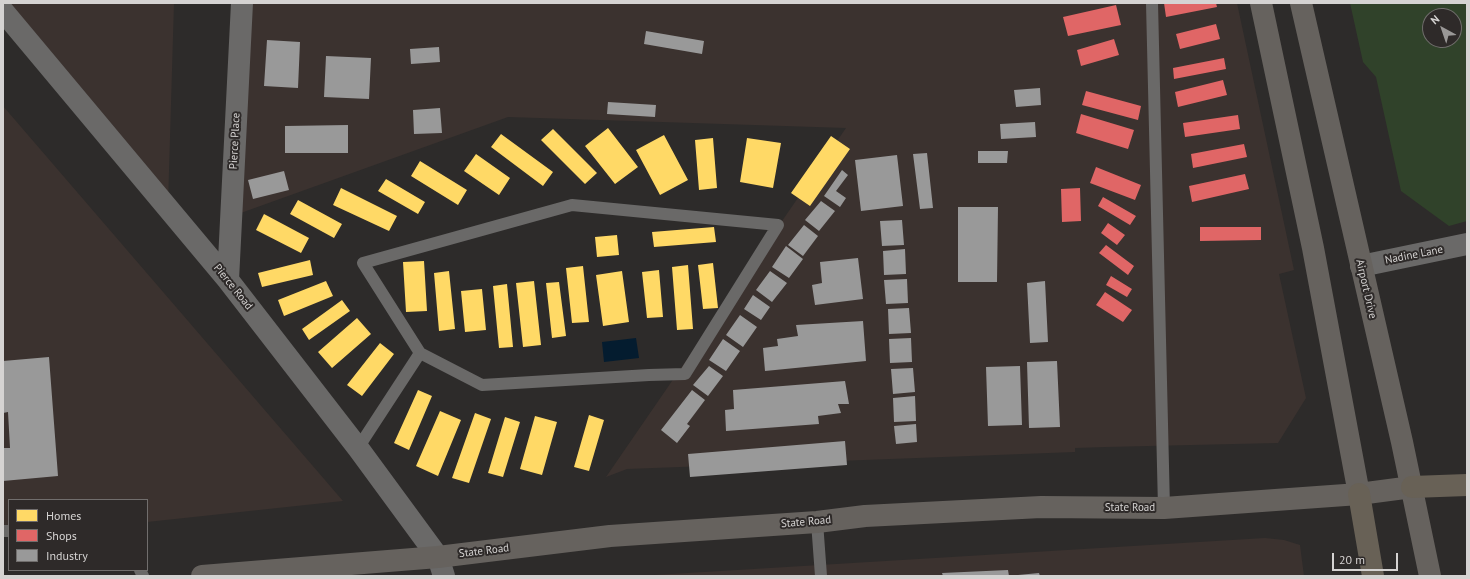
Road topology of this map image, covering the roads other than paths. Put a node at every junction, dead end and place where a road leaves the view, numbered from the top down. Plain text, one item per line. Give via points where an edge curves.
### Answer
1 (242, 3) edge
2 (1152, 3) edge
3 (1261, 3) edge
4 (1301, 3) edge
5 (3, 11) edge
6 (1467, 244) edge
7 (1361, 266) junction
8 (228, 280) junction
9 (420, 353) junction
10 (358, 448) junction
11 (1467, 485) edge
12 (1412, 488) junction
13 (1360, 494) junction
14 (1164, 508) junction
15 (817, 522) junction
16 (441, 566) edge
17 (202, 576) edge
18 (820, 576) edge
19 (1373, 576) edge
20 (1430, 576) edge

1 - 8 street, Pierce Place
2 - 14 lane
3 - 13 street via 1313,248
4 - 7 street, Airport Drive
5 - 8 street, Pierce Road
6 - 7 street, Nadine Lane
7 - 12 street, Airport Drive
8 - 10 street, Pierce Road
9 - 9 lane via 363,263 572,205 778,225 684,374 482,385
9 - 10 lane
10 - 16 street, Pierce Road
11 - 12 highway
12 - 13 street, State Road
12 - 20 street, Airport Drive
13 - 14 street, State Road
13 - 19 highway
14 - 15 street, State Road via 1033,508 865,516
15 - 16 street, State Road via 610,536
15 - 18 lane
16 - 17 street, State Road

